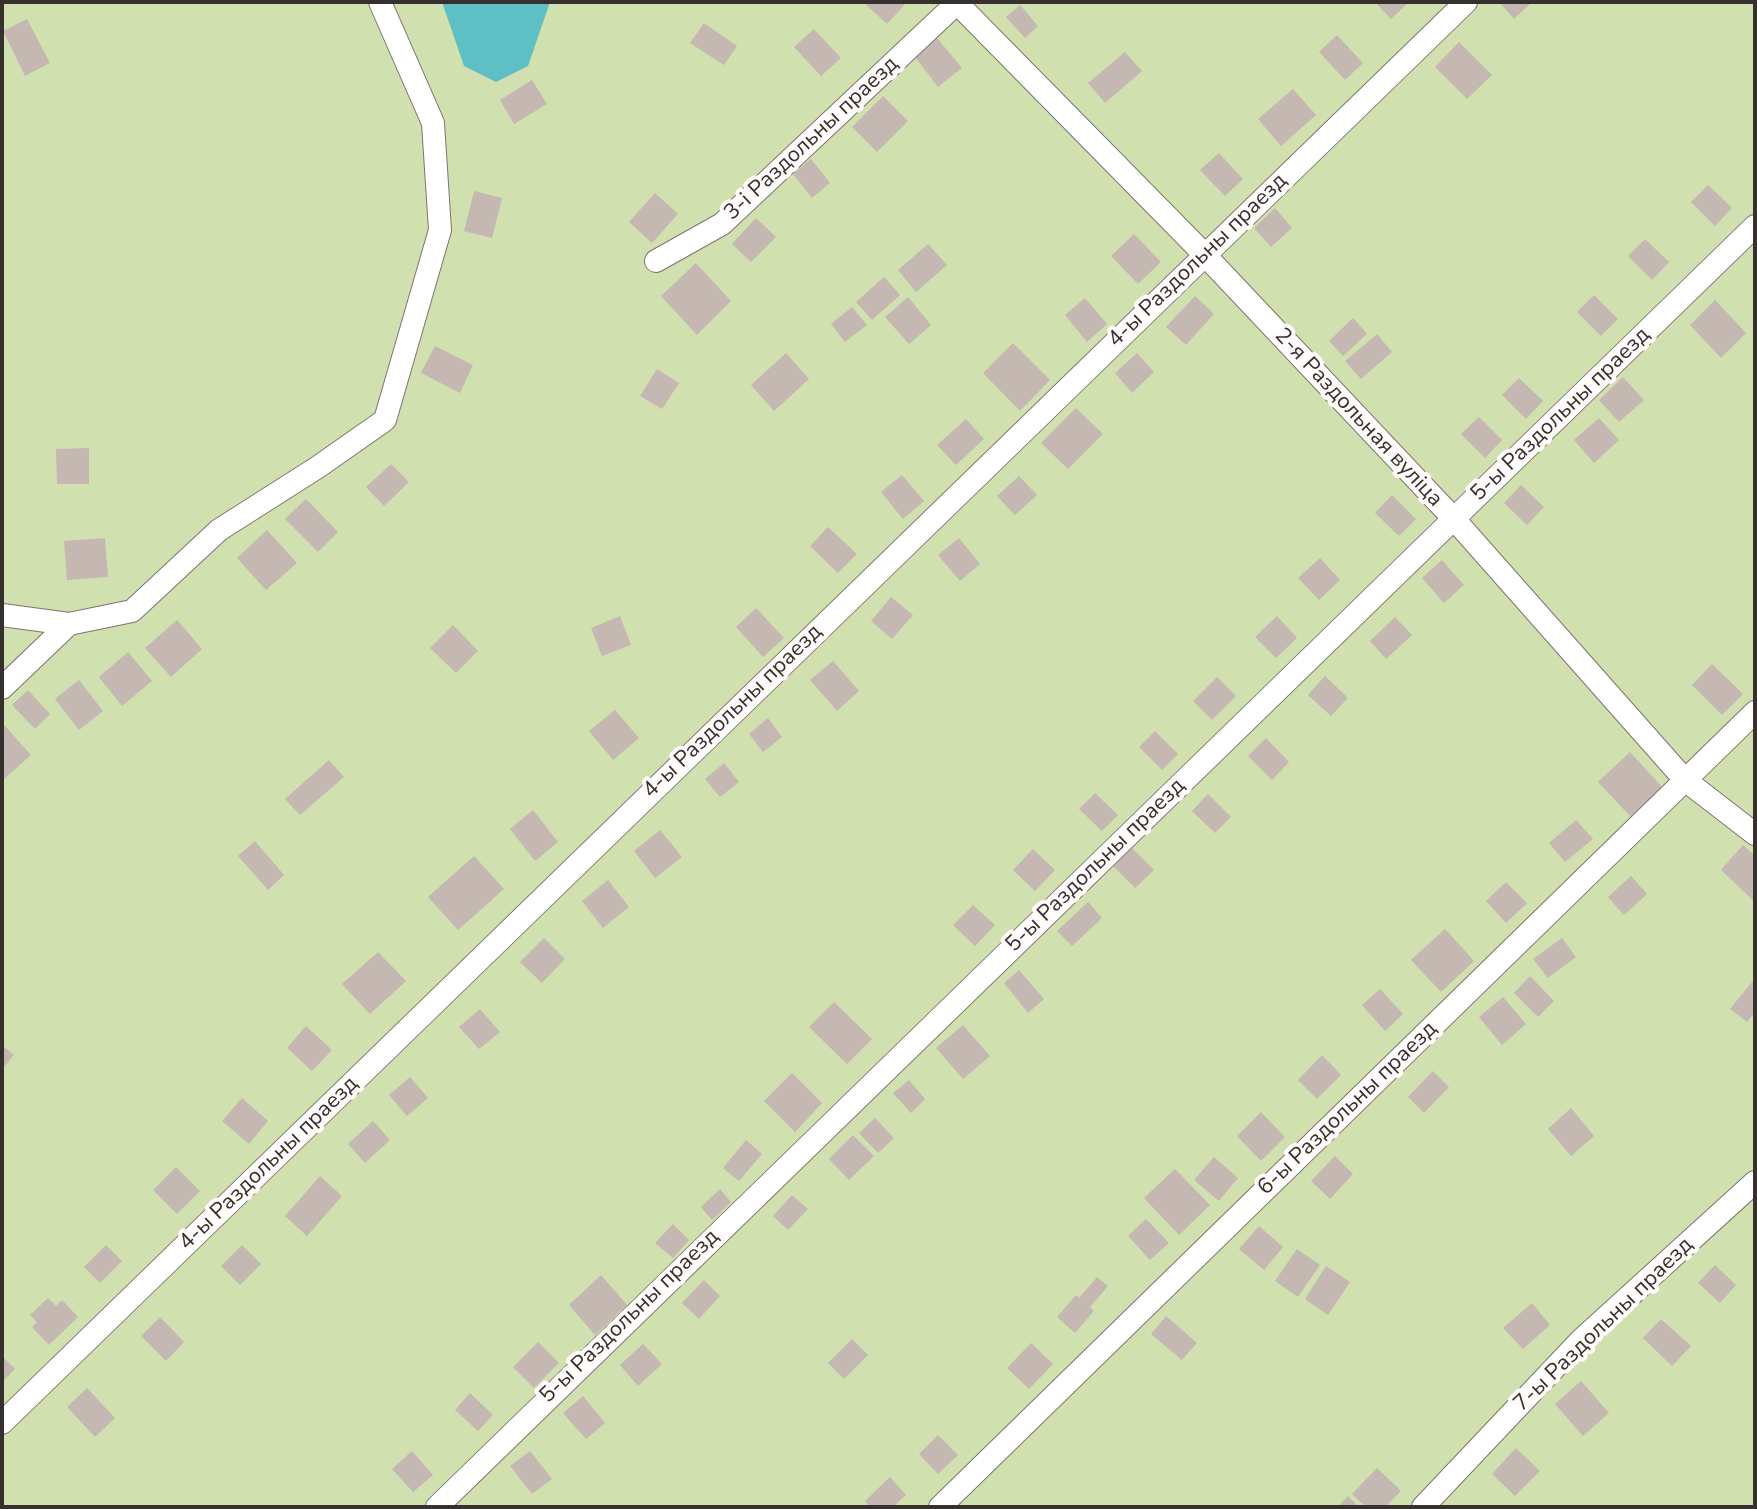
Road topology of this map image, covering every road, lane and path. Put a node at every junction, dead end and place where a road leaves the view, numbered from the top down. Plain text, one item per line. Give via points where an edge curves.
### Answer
1 (380, 2) edge
2 (957, 2) edge
3 (1466, 2) edge
4 (1755, 226) edge
5 (1204, 254) junction
6 (656, 261) dead end
7 (1454, 519) junction
8 (2, 615) edge
9 (69, 624) junction
10 (2, 688) edge
11 (1755, 712) edge
12 (1685, 780) junction
13 (1755, 834) edge
14 (1755, 1182) edge
15 (2, 1423) edge
16 (437, 1507) edge
17 (940, 1507) edge
18 (1423, 1507) edge

1 - 9 lane via 433,123 440,230 385,420 219,530 132,611
2 - 5 lane, 2-я Раздольная вуліца
2 - 6 lane, 3-і Раздольны праезд via 722,224
3 - 5 lane, 4-ы Раздольны праезд
4 - 7 lane, 5-ы Раздольны праезд
5 - 7 lane, 2-я Раздольная вуліца
5 - 15 lane, 4-ы Раздольны праезд
7 - 12 lane, 2-я Раздольная вуліца
7 - 16 lane, 5-ы Раздольны праезд
8 - 9 lane
9 - 10 lane
11 - 12 lane, 6-ы Раздольны праезд
12 - 13 lane, 2-я Раздольная вуліца
12 - 17 lane, 6-ы Раздольны праезд
14 - 18 lane, 7-ы Раздольны праезд via 1580,1341

